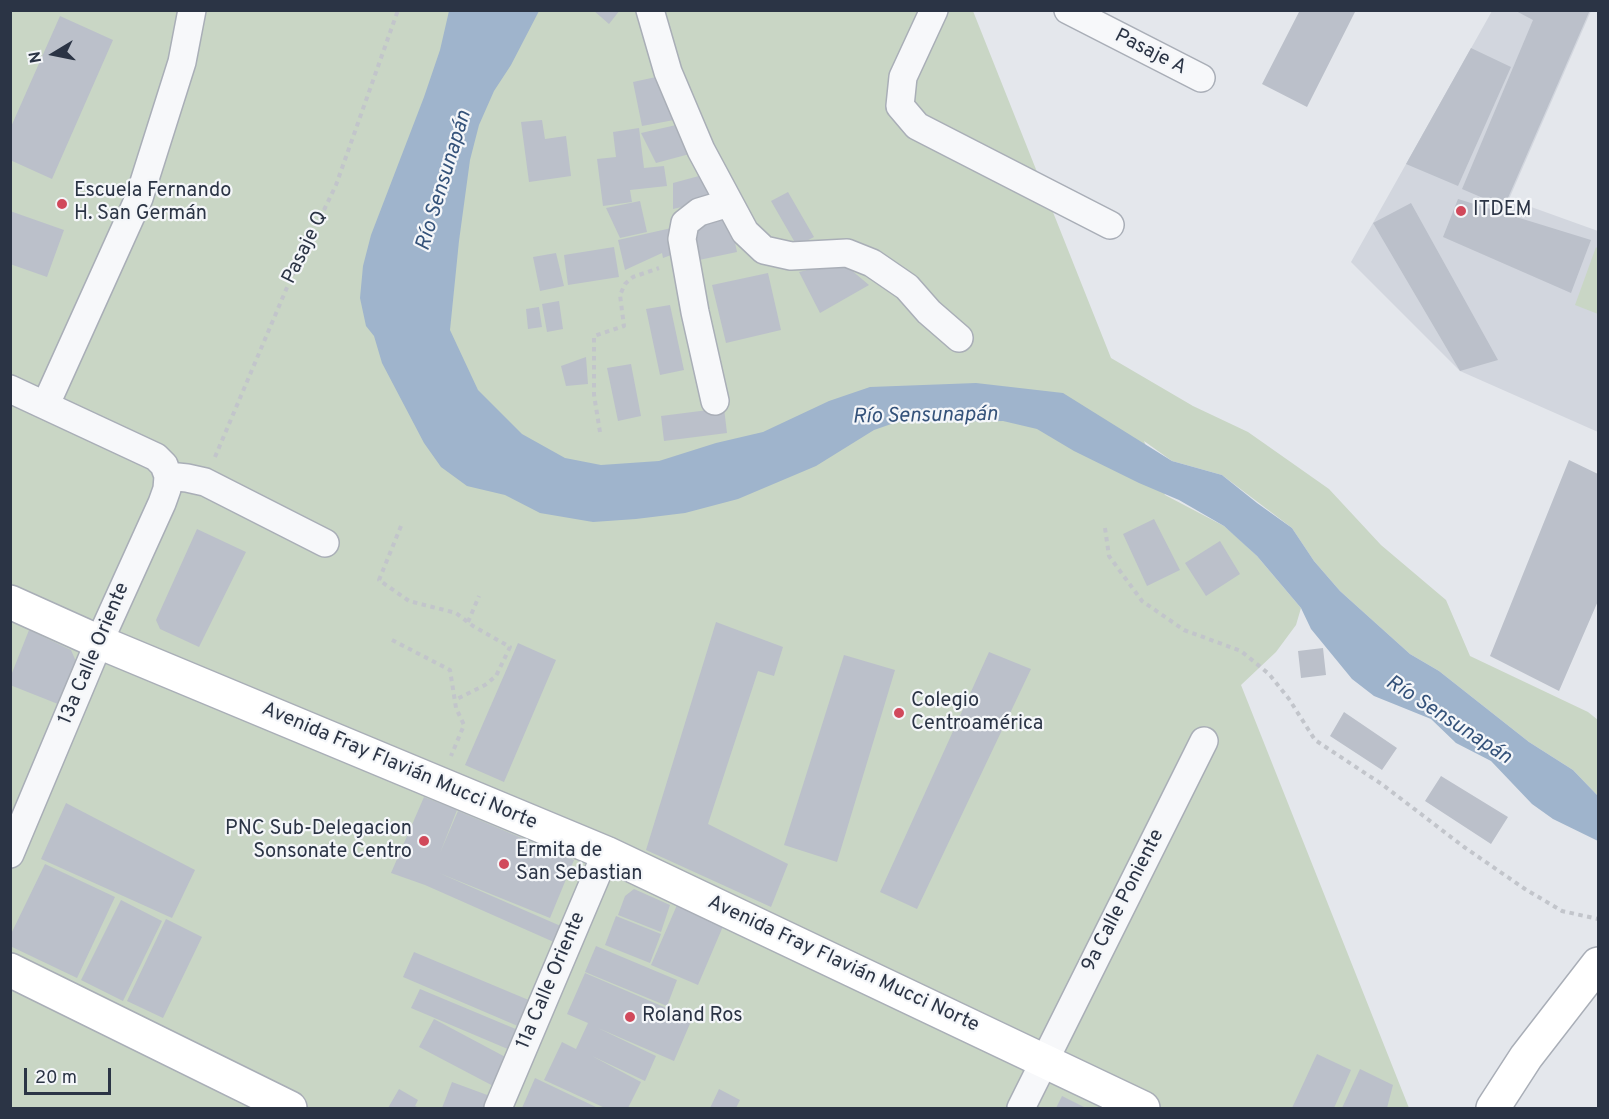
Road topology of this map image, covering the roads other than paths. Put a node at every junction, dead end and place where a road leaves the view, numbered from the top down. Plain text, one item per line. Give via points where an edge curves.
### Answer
1 (192, 10) edge
2 (650, 10) edge
3 (934, 10) edge
4 (1068, 10) edge
5 (1201, 78) dead end
6 (729, 203) junction
7 (1110, 225) dead end
8 (959, 338) dead end
9 (10, 388) edge
10 (715, 401) dead end
11 (46, 404) junction
12 (162, 466) junction
13 (325, 543) dead end
14 (10, 602) edge
15 (99, 642) junction
16 (1204, 741) dead end
17 (10, 854) edge
18 (606, 854) junction
19 (1599, 964) edge
20 (10, 970) edge
21 (1044, 1060) junction
22 (290, 1108) edge
23 (498, 1108) edge
24 (1021, 1108) edge
25 (1143, 1108) edge
26 (1493, 1108) edge

1 - 11 street via 182,62 140,198
2 - 6 street via 668,72 701,150
3 - 7 street via 903,77 900,106 917,126
4 - 5 street, Pasaje A
6 - 8 street via 746,232 764,250 791,256 848,253 872,263 907,287
6 - 10 street via 699,212 685,223 682,239
9 - 11 street
11 - 12 street
12 - 13 street via 205,482
12 - 15 street, 13a Calle Oriente via 167,489 162,503
14 - 15 main road, Avenida Fray Flavián Mucci Norte
15 - 17 street, 13a Calle Oriente
15 - 18 main road, Avenida Fray Flavián Mucci Norte
16 - 21 street, 9a Calle Poniente
18 - 21 main road, Avenida Fray Flavián Mucci Norte
18 - 23 street, 11a Calle Oriente
19 - 26 main road via 1526,1058
20 - 22 main road
21 - 24 street, 9a Calle Poniente
21 - 25 main road, Avenida Fray Flavián Mucci Norte

